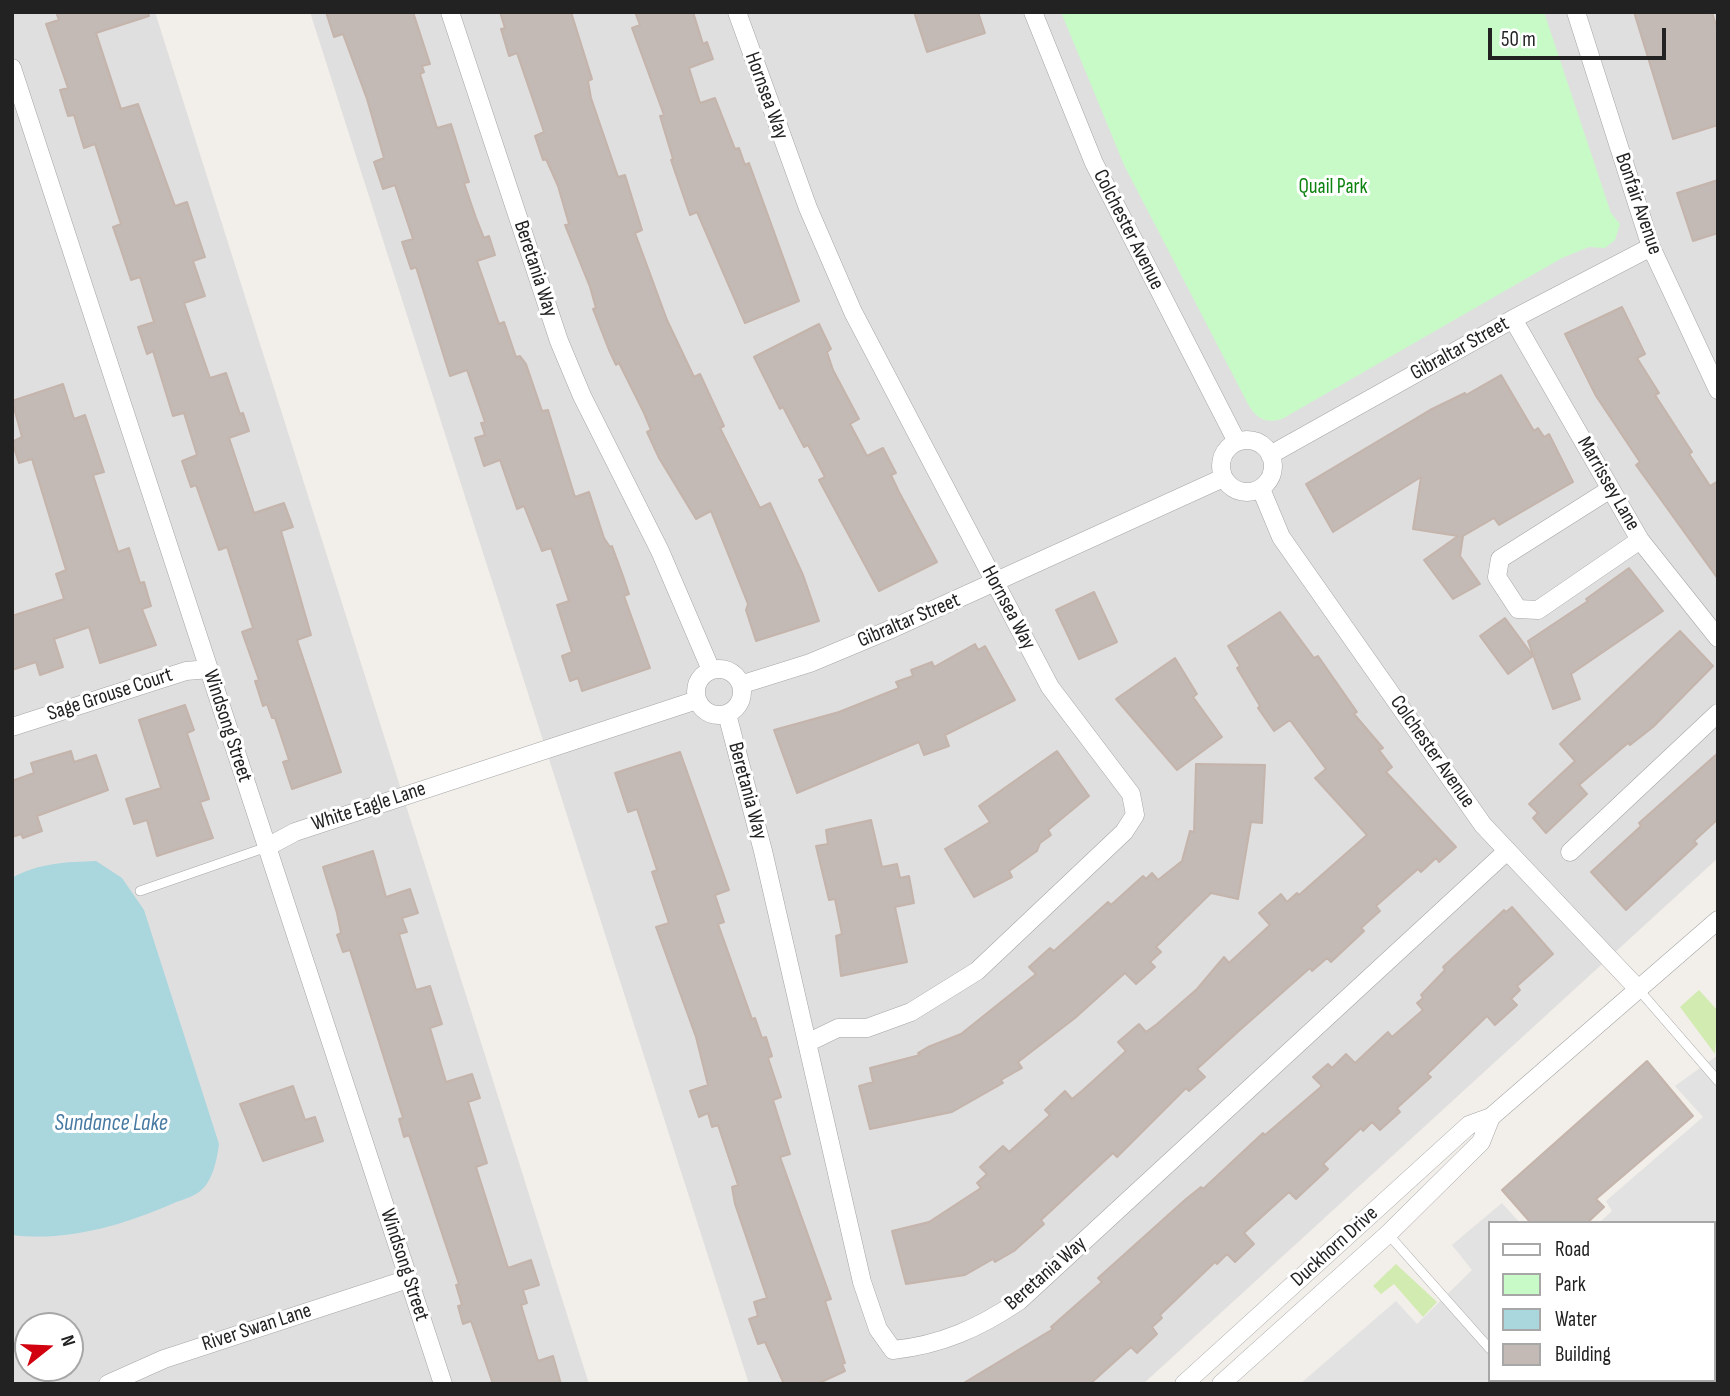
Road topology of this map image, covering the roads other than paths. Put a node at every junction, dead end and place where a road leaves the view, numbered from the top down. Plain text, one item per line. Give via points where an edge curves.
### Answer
1 (450, 12) edge
2 (737, 12) edge
3 (1033, 12) edge
4 (1576, 12) edge
5 (12, 68) edge
6 (18, 103) edge
7 (1651, 247) junction
8 (1513, 319) junction
9 (1718, 390) edge
10 (1237, 442) junction
11 (1270, 455) junction
12 (1223, 478) junction
13 (1261, 489) junction
14 (1609, 490) junction
15 (1640, 540) junction
16 (994, 583) junction
17 (1718, 638) edge
18 (209, 669) junction
19 (711, 670) junction
20 (743, 684) junction
21 (697, 700) junction
22 (1718, 713) edge
23 (727, 714) junction
24 (12, 727) edge
25 (267, 847) junction
26 (1507, 851) junction
27 (1570, 852) dead end
28 (140, 891) dead end
29 (1718, 919) edge
30 (1639, 990) junction
31 (807, 1043) junction
32 (1718, 1081) edge
33 (1491, 1117) junction
34 (1388, 1234) junction
35 (408, 1279) junction
36 (1488, 1347) edge
37 (108, 1384) edge
38 (443, 1384) edge
39 (1184, 1384) edge
40 (1221, 1384) edge

1 - 19 street, Beretania Way via 559,341 660,551
2 - 16 street, Hornsea Way via 808,208 853,312
3 - 10 street, Colchester Avenue via 1094,163
4 - 7 street, Bonfair Avenue
5 - 6 street, Windsong Street
6 - 18 street, Windsong Street
7 - 8 street, Gibraltar Street
7 - 9 street, Bonfair Avenue
8 - 11 street, Gibraltar Street
8 - 14 street, Marrissey Lane
10 - 11 street via 1254,440
10 - 12 street via 1229,446 1221,461
11 - 13 street via 1272,476
12 - 13 street via 1236,490
12 - 16 street, Gibraltar Street
13 - 26 street, Colchester Avenue via 1281,537 1483,825
14 - 15 street, Marrissey Lane
14 - 15 street via 1500,559 1497,577 1518,609 1538,610
15 - 17 street, Marrissey Lane
16 - 20 street, Gibraltar Street via 810,663
16 - 31 street, Hornsea Way via 1049,688 1131,794 1135,815 1124,832 977,971 952,989 911,1012 867,1028 838,1028
18 - 24 street, Sage Grouse Court via 186,671
18 - 25 street, Windsong Street
19 - 20 street via 732,672
19 - 21 street via 699,680
20 - 23 street via 738,706
21 - 23 street via 711,714
21 - 25 street, White Eagle Lane via 295,832
22 - 27 street
23 - 31 street, Beretania Way
25 - 28 lane
25 - 35 street, Windsong Street
26 - 30 street, Colchester Avenue
26 - 31 street, Beretania Way via 1019,1301 987,1323 925,1347 892,1350 878,1329 849,1231
29 - 30 street, Duckhorn Drive
30 - 32 lane
30 - 33 street, Duckhorn Drive
33 - 34 street, Duckhorn Drive via 1481,1142
33 - 39 street, Duckhorn Drive via 1469,1125
34 - 36 lane
34 - 40 street, Duckhorn Drive
35 - 37 street, River Swan Lane via 164,1359
35 - 38 street, Windsong Street

